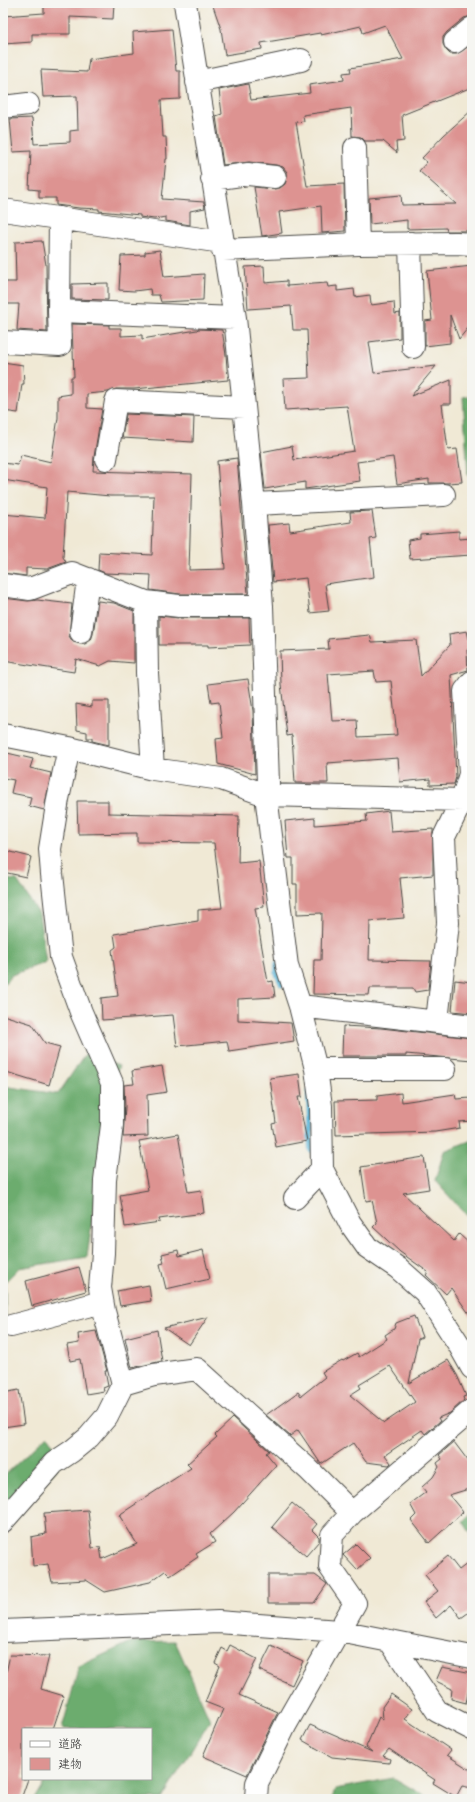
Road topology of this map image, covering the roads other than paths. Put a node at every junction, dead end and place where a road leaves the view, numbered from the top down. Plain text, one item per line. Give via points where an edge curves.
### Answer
1 (185, 3) edge
2 (472, 28) edge
3 (455, 42) dead end
4 (301, 60) dead end
5 (197, 82) junction
6 (28, 104) dead end
7 (3, 107) edge
8 (355, 148) dead end
9 (275, 176) dead end
10 (212, 179) junction
11 (3, 210) edge
12 (60, 218) junction
13 (410, 243) junction
14 (358, 244) junction
15 (472, 244) edge
16 (222, 246) junction
17 (59, 311) junction
18 (235, 318) junction
19 (3, 342) edge
20 (413, 347) dead end
21 (244, 407) junction
22 (106, 459) dead end
23 (444, 495) dead end
24 (254, 504) junction
25 (88, 579) junction
26 (3, 585) edge
27 (146, 602) junction
28 (262, 606) junction
29 (81, 632) dead end
30 (472, 682) edge
31 (3, 735) edge
32 (69, 748) junction
33 (153, 769) junction
34 (266, 795) junction
35 (462, 800) junction
36 (300, 1006) junction
37 (437, 1021) junction
38 (472, 1026) edge
39 (445, 1069) dead end
40 (316, 1070) junction
41 (322, 1169) junction
42 (295, 1198) dead end
43 (102, 1302) junction
44 (11, 1326) dead end
45 (472, 1368) edge
46 (123, 1384) junction
47 (472, 1410) edge
48 (352, 1513) junction
49 (3, 1521) edge
50 (3, 1631) edge
51 (339, 1631) junction
52 (390, 1641) junction
53 (472, 1657) edge
54 (472, 1729) edge
55 (256, 1799) edge

1 - 5 street
2 - 3 street
4 - 5 street
5 - 10 street
6 - 7 street
8 - 14 street
9 - 10 street via 248,174
10 - 16 street
11 - 12 street
12 - 16 street
12 - 17 street
13 - 14 street
13 - 15 street
13 - 20 street
14 - 16 street
16 - 18 street
17 - 18 street
17 - 19 street via 60,345
18 - 21 street
21 - 22 street via 116,401
21 - 24 street
23 - 24 street
24 - 28 street
25 - 26 street via 72,573 30,589
25 - 27 street
25 - 29 street
27 - 28 street via 179,606
27 - 33 street
28 - 34 street via 268,783
30 - 35 street via 465,691 470,774
31 - 32 street
32 - 33 street
32 - 43 street via 50,849 61,957 112,1083 112,1125 105,1180 100,1288
33 - 34 street via 222,779
34 - 35 street
34 - 36 street via 287,966
35 - 37 street via 444,837 448,923
36 - 37 street
36 - 40 street
37 - 38 street
39 - 40 street
40 - 41 street via 321,1106
41 - 42 street
41 - 45 street via 350,1223 367,1247 398,1268 425,1292
43 - 44 street
43 - 46 street
46 - 48 street via 154,1375 197,1369 308,1469
46 - 49 street via 107,1416 88,1437 54,1463
47 - 48 street
48 - 51 street via 332,1535 330,1566 355,1603
50 - 51 street via 218,1622
51 - 52 street
51 - 55 street via 286,1724 257,1783
52 - 53 street
52 - 54 street via 437,1711

